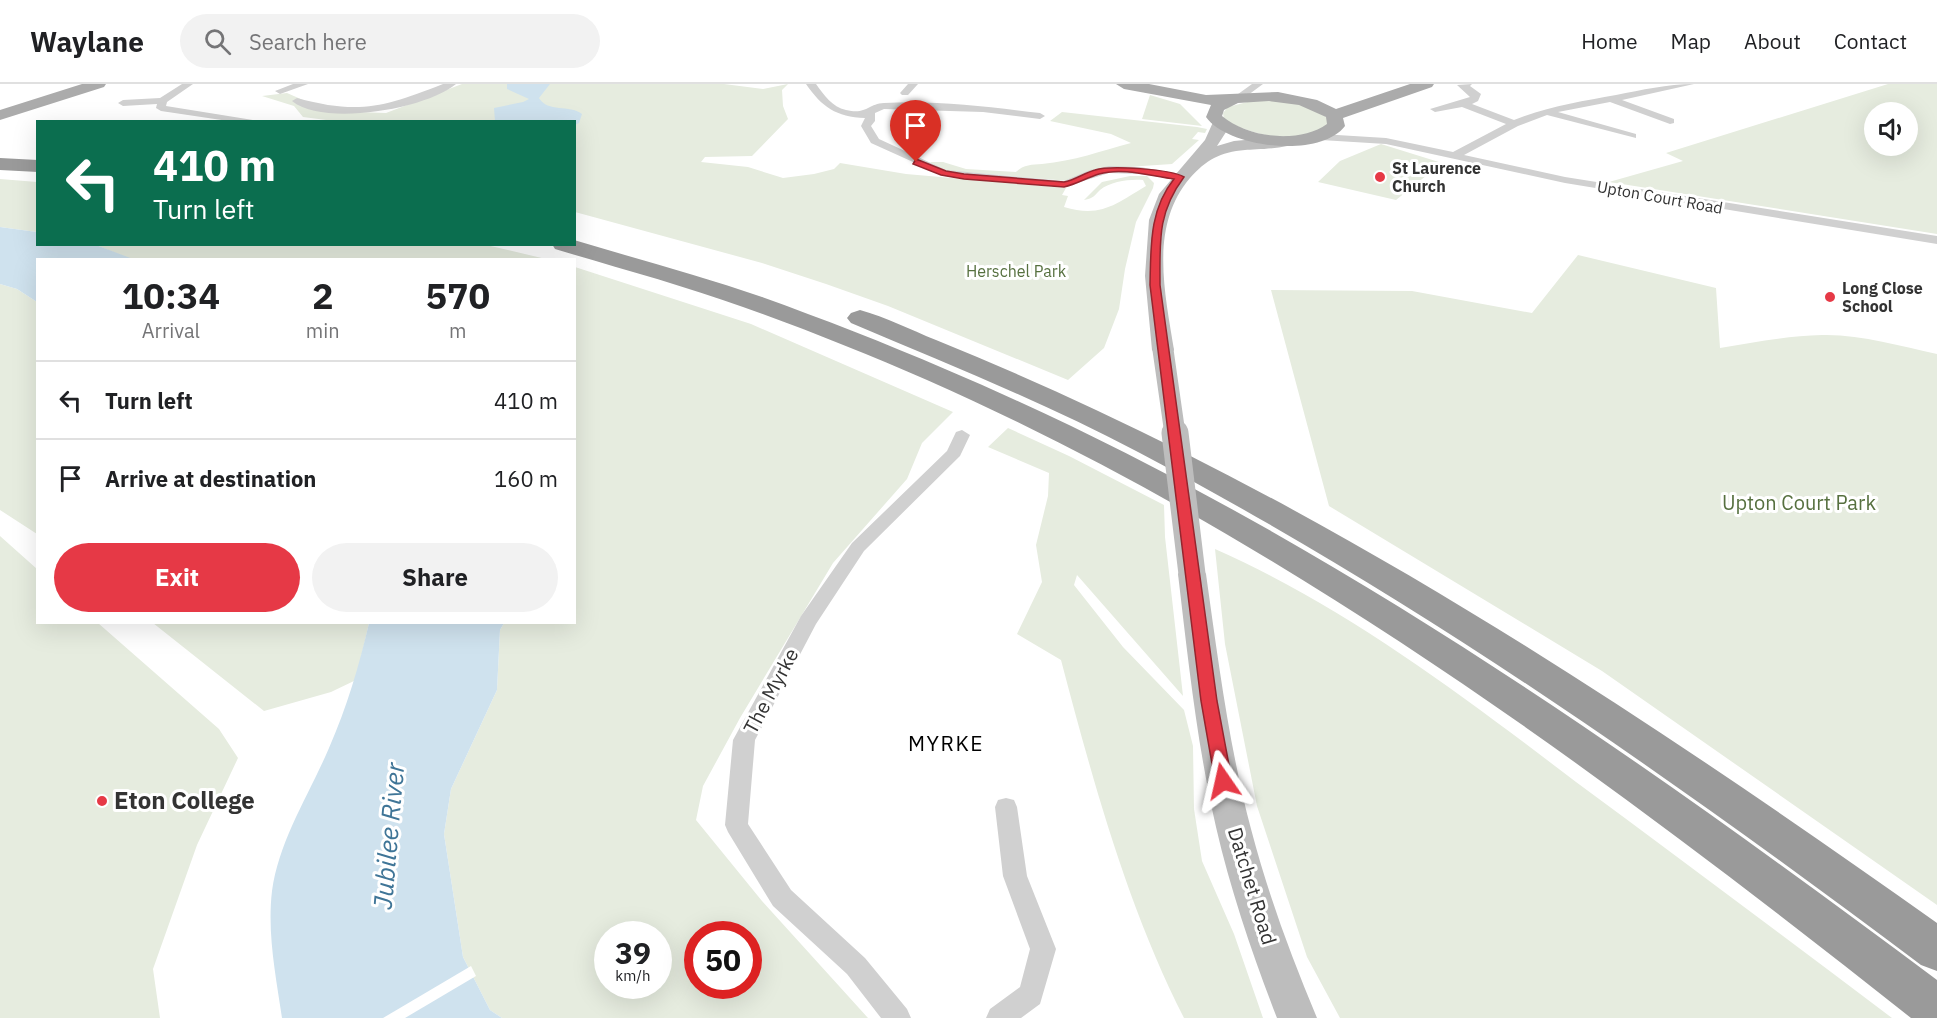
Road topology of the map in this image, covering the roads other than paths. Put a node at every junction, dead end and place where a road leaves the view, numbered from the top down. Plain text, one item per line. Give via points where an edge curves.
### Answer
1 (81, 84) edge
2 (98, 84) edge
3 (188, 84) edge
4 (303, 84) edge
5 (451, 84) edge
6 (811, 84) edge
7 (913, 84) edge
8 (1124, 84) edge
9 (1258, 84) edge
10 (1268, 84) edge
11 (1426, 84) edge
12 (1467, 84) edge
13 (1689, 84) edge
14 (284, 87) edge
15 (905, 93) dead end
16 (1173, 95) junction
17 (1286, 98) junction
18 (1608, 98) junction
19 (1234, 99) junction
20 (162, 101) junction
21 (297, 101) dead end
22 (1368, 101) junction
23 (123, 103) dead end
24 (1312, 103) junction
25 (1464, 104) junction
26 (0, 109) edge
27 (1435, 109) dead end
28 (1547, 111) junction
29 (0, 115) edge
30 (868, 115) junction
31 (1040, 116) dead end
32 (245, 120) edge
33 (1217, 120) junction
34 (1342, 122) junction
35 (1514, 124) junction
36 (1654, 128) dead end
37 (1321, 136) junction
38 (1290, 141) junction
39 (1386, 141) junction
40 (1621, 141) dead end
41 (0, 150) edge
42 (36, 152) edge
43 (1200, 157) junction
44 (1452, 157) junction
45 (0, 164) edge
46 (36, 166) edge
47 (1180, 177) junction
48 (576, 230) edge
49 (1937, 240) edge
50 (570, 246) edge
51 (963, 435) dead end
52 (1006, 807) dead end
53 (1937, 950) edge
54 (1937, 1009) edge
55 (898, 1018) edge
56 (999, 1018) edge
57 (1297, 1018) edge

1 - 26 main road
2 - 29 main road
3 - 20 street
4 - 14 street
5 - 21 street via 384,109 364,112 326,111
6 - 30 street via 835,112
7 - 15 street
8 - 16 main road
9 - 19 street
10 - 17 street
11 - 22 main road
12 - 25 street via 1462,85 1476,94 1475,99
13 - 18 street
16 - 19 main road
16 - 33 main road via 1199,106
17 - 19 main road
17 - 24 main road
18 - 28 street
18 - 36 street via 1672,120
19 - 33 main road via 1217,107
20 - 23 street
20 - 32 street via 161,108
22 - 24 main road
22 - 34 main road
24 - 34 main road
25 - 27 street
25 - 35 street
28 - 35 street
28 - 40 street via 1633,135
30 - 31 street via 883,106 943,106
30 - 47 street via 870,121 866,126 875,141 944,173 1064,184 1078,182 1096,172 1119,169
33 - 38 main road via 1247,136
33 - 43 main road, Datchet Road via 1218,136
34 - 37 main road
34 - 39 street, Upton Court Road
35 - 44 street
37 - 38 main road
37 - 39 street, Upton Court Road
38 - 43 main road, Datchet Road via 1234,146
39 - 44 street, Upton Court Road
41 - 42 highway
43 - 47 main road, Datchet Road
44 - 49 street, Upton Court Road via 1630,192
45 - 46 highway
47 - 57 main road, Datchet Road, bridge via 1164,201 1156,238 1155,285 1212,719 1228,802 1261,922
48 - 53 highway via 733,274 908,337 1079,412 1227,488 1394,583 1600,712
50 - 54 highway via 684,278 853,339 978,393 1198,504 1370,608 1564,735 1837,930
51 - 55 street, The Myrke via 954,453 858,547 808,621 744,740 736,825 782,898 856,966
52 - 56 street via 1015,876 1042,949 1031,995

